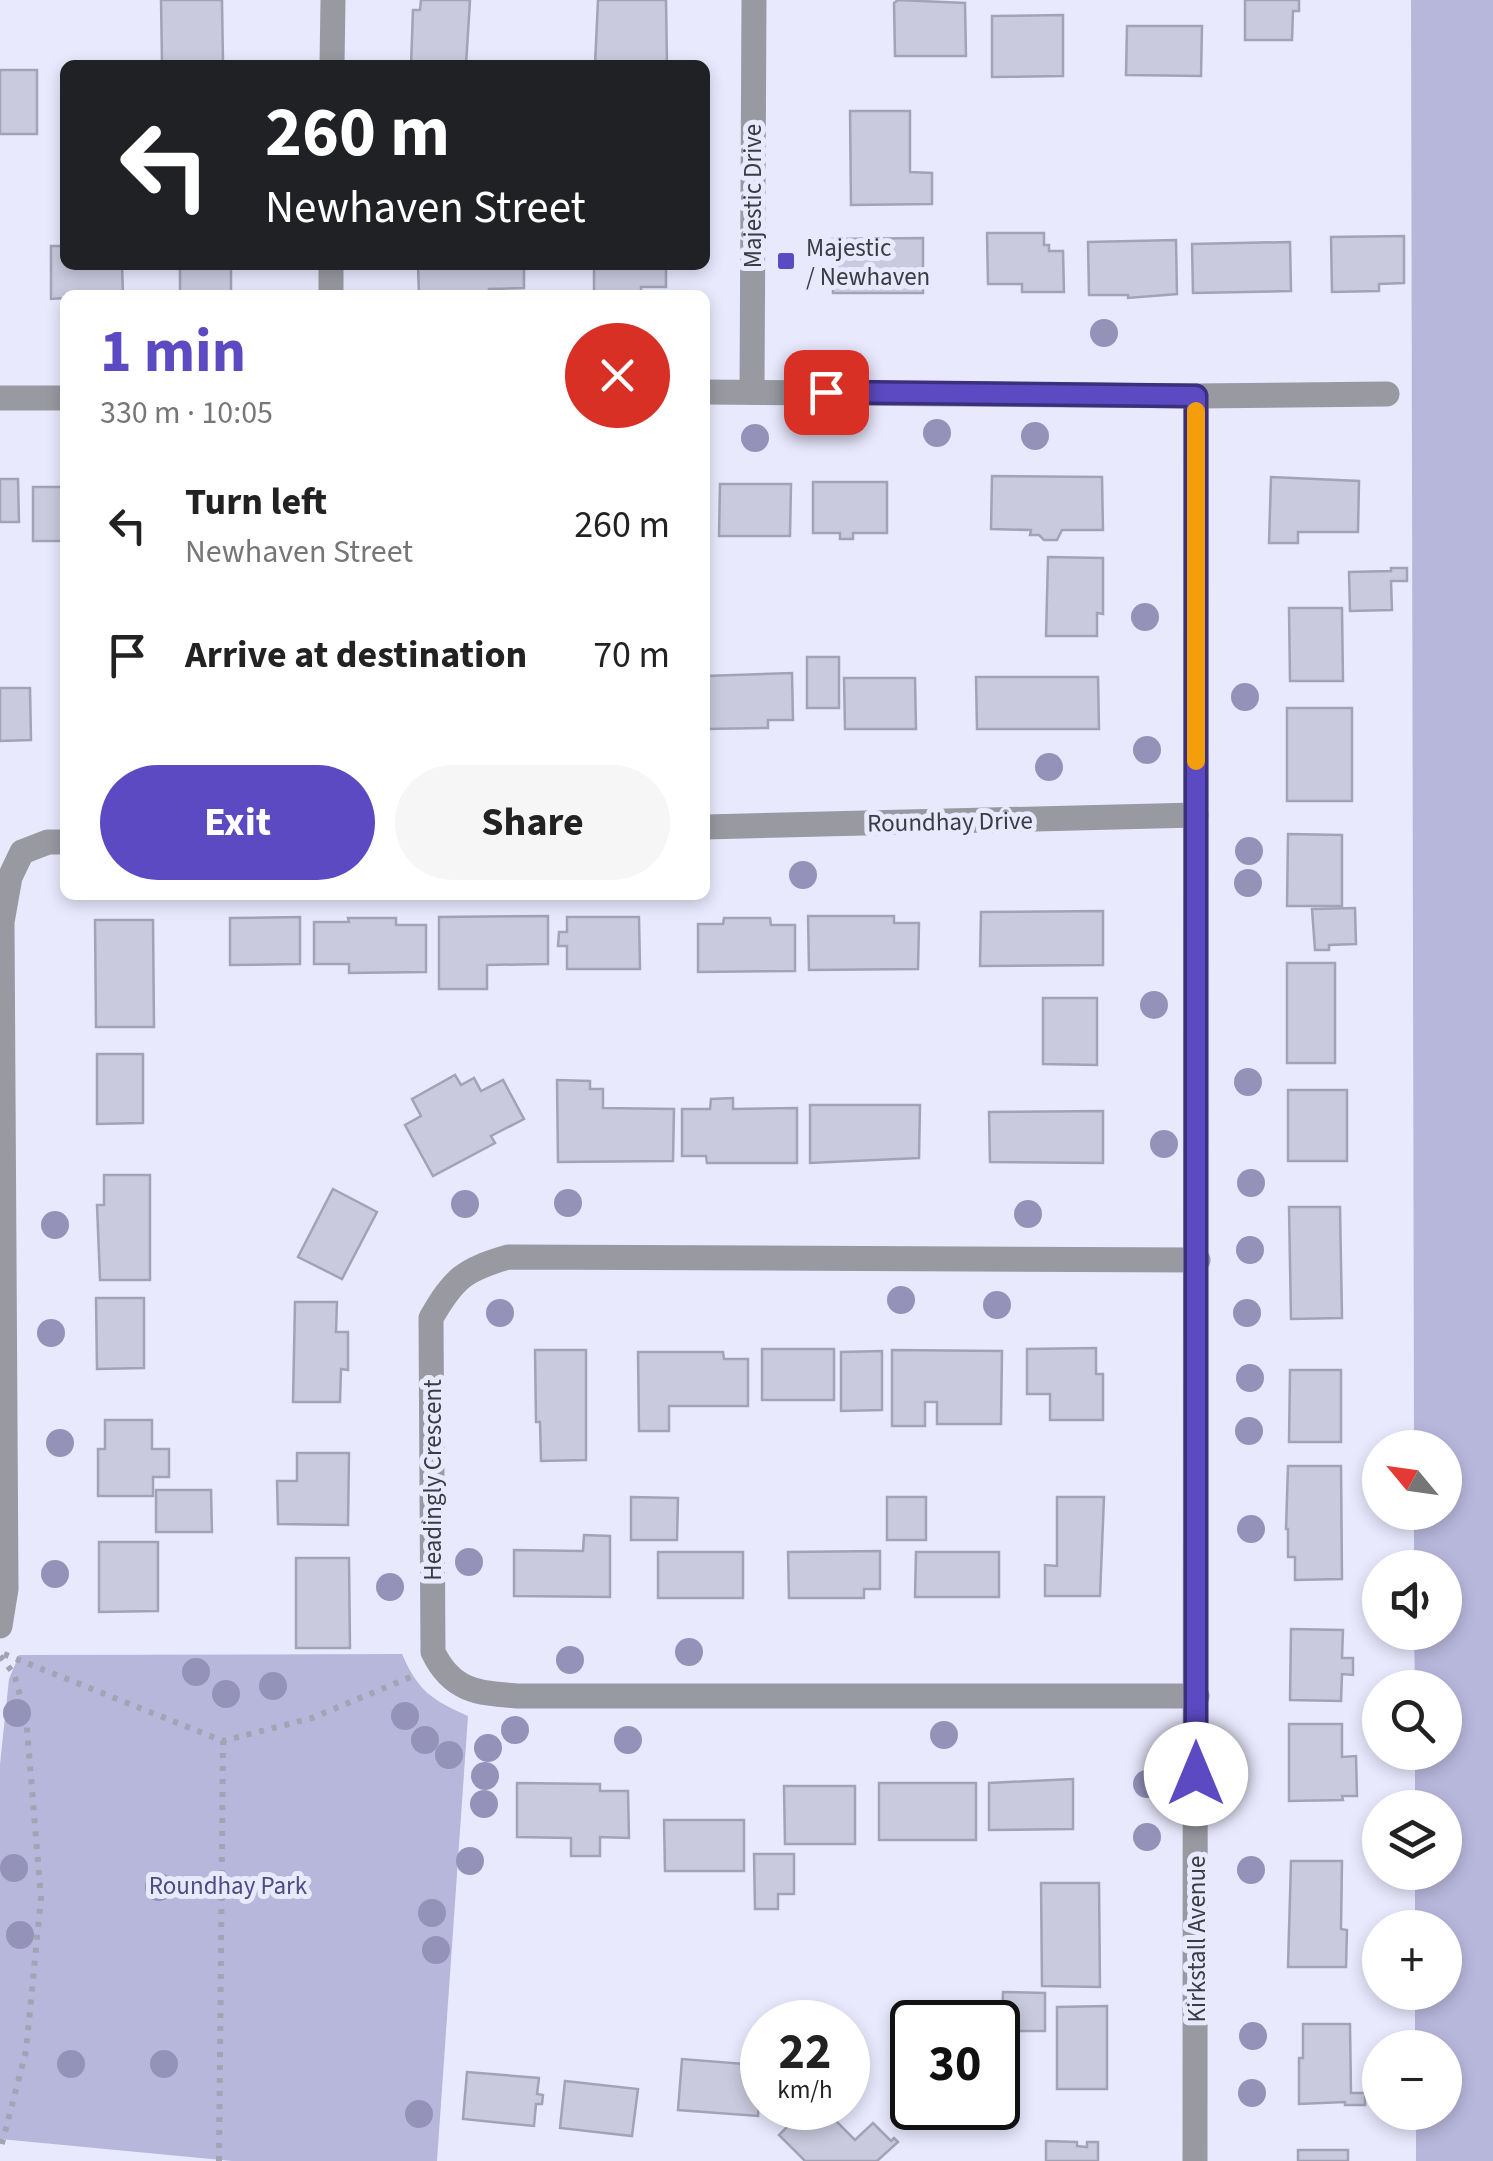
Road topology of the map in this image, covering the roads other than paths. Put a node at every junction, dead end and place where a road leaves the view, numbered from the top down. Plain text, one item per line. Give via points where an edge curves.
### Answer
1 (333, 0) edge
2 (754, 0) edge
3 (332, 60) edge
4 (710, 392) edge
5 (752, 392) junction
6 (1387, 394) dead end
7 (1196, 396) junction
8 (0, 398) edge
9 (60, 398) edge
10 (1196, 815) junction
11 (710, 827) edge
12 (60, 842) edge
13 (1198, 1260) junction
14 (0, 1626) edge
15 (1197, 1696) junction
16 (1196, 2161) edge

1 - 3 street
2 - 5 street, Majestic Drive
4 - 5 street
5 - 7 street
6 - 7 street
7 - 10 street, Kirkstall Avenue
8 - 9 street
10 - 11 street, Roundhay Drive
10 - 13 street, Kirkstall Avenue
12 - 14 street via 22,852 2,922 6,1589
13 - 15 street, Kirkstall Avenue
13 - 15 street, Headingly Crescent via 508,1257 472,1268 450,1286 431,1318 433,1652 441,1669 472,1692
15 - 16 street, Kirkstall Avenue

